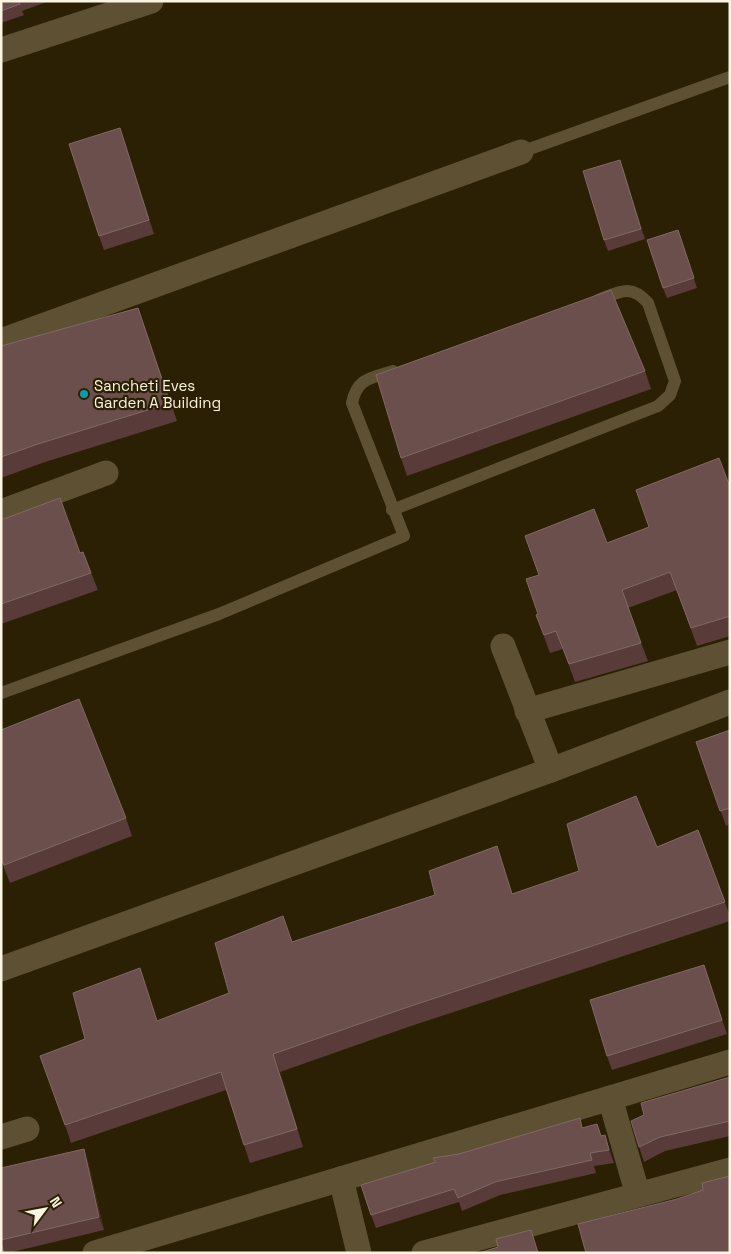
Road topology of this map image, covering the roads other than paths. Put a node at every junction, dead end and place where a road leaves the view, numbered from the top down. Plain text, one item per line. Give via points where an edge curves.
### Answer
1 (151, 1) edge
2 (1, 50) edge
3 (730, 77) edge
4 (521, 152) joint
5 (587, 304) edge
6 (1, 341) edge
7 (401, 368) edge
8 (106, 473) dead end
9 (392, 510) junction
10 (1, 512) edge
11 (503, 646) dead end
12 (730, 652) edge
13 (1, 693) edge
14 (730, 702) edge
15 (528, 711) junction
16 (551, 770) junction
17 (1, 969) edge
18 (730, 1062) edge
19 (610, 1098) junction
20 (27, 1129) dead end
21 (1, 1137) edge
22 (730, 1170) edge
23 (341, 1179) junction
24 (638, 1195) junction
25 (97, 1252) edge
26 (358, 1253) edge
27 (424, 1253) edge

1 - 2 street
3 - 4 lane
4 - 6 street
5 - 9 lane via 624,290 639,293 644,298 675,381 670,395 658,406
7 - 9 lane via 364,381 355,389 352,403
8 - 10 street
9 - 13 lane via 404,536 220,614
11 - 15 street
12 - 15 street
14 - 16 street
15 - 16 street
16 - 17 street
18 - 19 street
19 - 23 street
19 - 24 street
20 - 21 street
22 - 24 street
23 - 25 street
23 - 26 street
24 - 27 street

